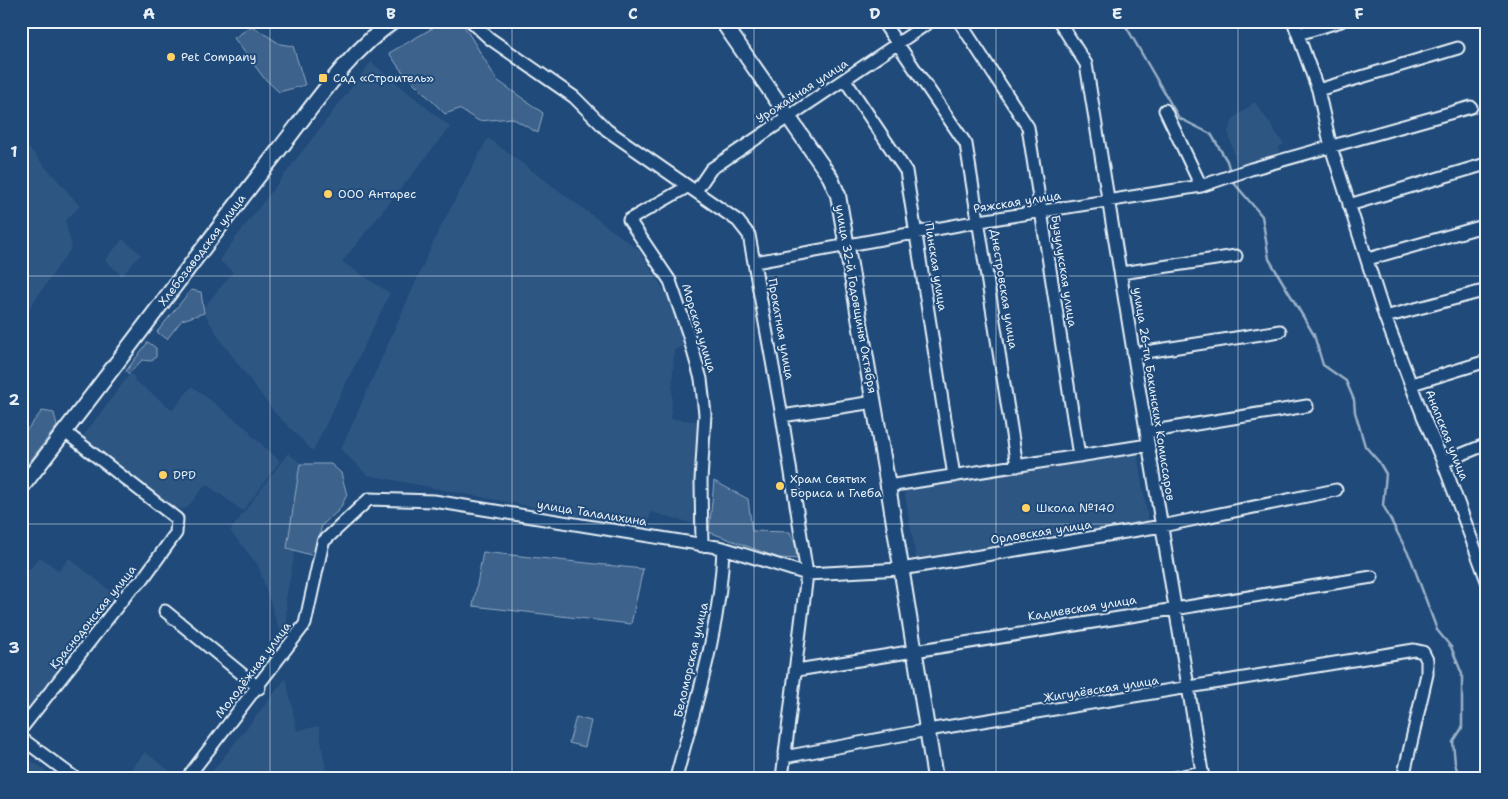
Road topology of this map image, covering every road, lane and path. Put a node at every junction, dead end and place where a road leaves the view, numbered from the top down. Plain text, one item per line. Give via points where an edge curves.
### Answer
1 (471, 21) edge
2 (722, 21) edge
3 (882, 21) edge
4 (931, 21) edge
5 (959, 21) edge
6 (1060, 21) edge
7 (1293, 21) edge
8 (1341, 21) edge
9 (393, 22) edge
10 (1298, 34) junction
11 (898, 43) junction
12 (1458, 48) dead end
13 (845, 80) junction
14 (1318, 90) junction
15 (1471, 107) dead end
16 (1165, 110) dead end
17 (788, 117) junction
18 (1331, 147) junction
19 (1486, 164) edge
20 (1201, 186) junction
21 (692, 189) junction
22 (1108, 202) junction
23 (1349, 205) junction
24 (1041, 212) junction
25 (629, 220) joint
26 (980, 221) junction
27 (1487, 225) edge
28 (917, 234) junction
29 (848, 245) junction
30 (1236, 256) dead end
31 (1368, 259) junction
32 (755, 262) junction
33 (1121, 273) junction
34 (1487, 290) edge
35 (1384, 316) junction
36 (1280, 331) dead end
37 (1134, 354) junction
38 (1487, 361) edge
39 (1412, 384) junction
40 (874, 402) junction
41 (1307, 406) dead end
42 (782, 416) junction
43 (65, 432) junction
44 (1147, 432) junction
45 (1148, 444) junction
46 (1487, 444) edge
47 (1080, 456) junction
48 (1443, 462) junction
49 (1017, 466) junction
50 (954, 476) junction
51 (888, 486) junction
52 (21, 488) edge
53 (1336, 490) dead end
54 (369, 499) joint
55 (1162, 526) junction
56 (702, 546) junction
57 (723, 548) junction
58 (901, 569) junction
59 (807, 574) junction
60 (1372, 577) dead end
61 (1487, 582) edge
62 (1173, 608) junction
63 (165, 611) dead end
64 (914, 649) junction
65 (797, 670) junction
66 (258, 688) junction
67 (1188, 689) junction
68 (21, 729) edge
69 (928, 730) junction
70 (21, 738) edge
71 (784, 757) junction
72 (1202, 775) edge
73 (75, 778) edge
74 (187, 778) edge
75 (676, 778) edge
76 (782, 778) edge
77 (935, 778) edge
78 (1173, 778) edge
79 (1403, 778) edge

1 - 21 street, Прокатная улица via 489,38 574,97 607,130
2 - 17 main road, улица 32-й Годовщины Октября
3 - 11 street, Днестровская улица
4 - 11 street, Урожайная улица
5 - 24 street, Бузулукская улица via 1028,127
6 - 22 street, улица 26-ти Бакинских Комиссаров via 1086,64
7 - 10 street, Анапская улица
8 - 10 street
9 - 43 main road, Хлебозаводская улица via 352,59 324,92
10 - 14 street, Анапская улица
11 - 13 street, Урожайная улица
11 - 26 street, Днестровская улица via 966,144
12 - 14 street
13 - 17 street, Урожайная улица
13 - 28 street, Пинская улица via 906,171
14 - 18 street, Анапская улица
15 - 18 street
16 - 20 street
17 - 21 street, Урожайная улица via 711,169
17 - 29 main road, улица 32-й Годовщины Октября via 830,177 838,195
18 - 20 street, Ряжская улица
18 - 23 street, Анапская улица
19 - 23 street
20 - 22 street, Ряжская улица
21 - 25 street, Урожайная улица
21 - 32 street, Прокатная улица via 738,220 749,235
22 - 24 street, Ряжская улица
22 - 33 street, улица 26-ти Бакинских Комиссаров
23 - 31 street, Анапская улица
24 - 26 street, Ряжская улица
24 - 47 street, Бузулукская улица
25 - 56 street, Морская улица via 670,281 701,379 705,414
26 - 28 street, Ряжская улица
26 - 49 street, Днестровская улица
27 - 31 street
28 - 29 street, Ряжская улица
28 - 50 street, Пинская улица
29 - 32 street, Ряжская улица
29 - 40 main road, улица 32-й Годовщины Октября
30 - 33 street
31 - 35 street, Анапская улица
32 - 42 street, Прокатная улица
33 - 37 street, улица 26-ти Бакинских Комиссаров
34 - 35 street
35 - 39 street, Анапская улица
36 - 37 street
37 - 44 street, улица 26-ти Бакинских Комиссаров
38 - 39 street, Анапская улица
39 - 48 street, Анапская улица via 1422,416
40 - 42 street, улица 32-й Годовщины Октября
40 - 51 main road, улица 32-й Годовщины Октября
41 - 44 street
42 - 59 street, Прокатная улица
43 - 52 main road, Хлебозаводская улица
43 - 68 street, Краснодонская улица via 178,519 176,534
44 - 45 street, улица 26-ти Бакинских Комиссаров
45 - 47 street
45 - 55 street, улица 26-ти Бакинских Комиссаров
46 - 48 street
47 - 49 street
48 - 61 street, Анапская улица
49 - 50 street
50 - 51 street
51 - 58 main road, улица 32-й Годовщины Октября
53 - 55 street, Орловская улица
54 - 56 street, улица Талалихина via 434,501
54 - 66 street, Молодёжная улица via 323,542 305,624
55 - 58 street, Орловская улица
55 - 62 street, улица 26-ти Бакинских Комиссаров
56 - 57 street, улица Талалихина
57 - 59 street, улица Талалихина
57 - 75 street, Беломорская улица via 715,629
58 - 59 street, Орловская улица
58 - 64 main road, улица 32-й Годовщины Октября
59 - 65 street, Прокатная улица
60 - 62 street, Кадиевская улица
62 - 64 street, Кадиевская улица
62 - 67 street, улица 26-ти Бакинских Комиссаров
63 - 66 street
64 - 65 street, Кадиевская улица
64 - 69 main road, улица 32-й Годовщины Октября
65 - 71 street, Прокатная улица
66 - 74 street, Молодёжная улица
67 - 69 street, Жигулёвская улица
67 - 72 street, улица 26-ти Бакинских Комиссаров
67 - 79 street, Жигулёвская улица via 1405,652 1423,652 1427,660 1427,674
69 - 71 street, Жигулёвская улица
69 - 77 main road, улица 32-й Годовщины Октября
70 - 73 street
71 - 76 street, Прокатная улица
72 - 78 street

